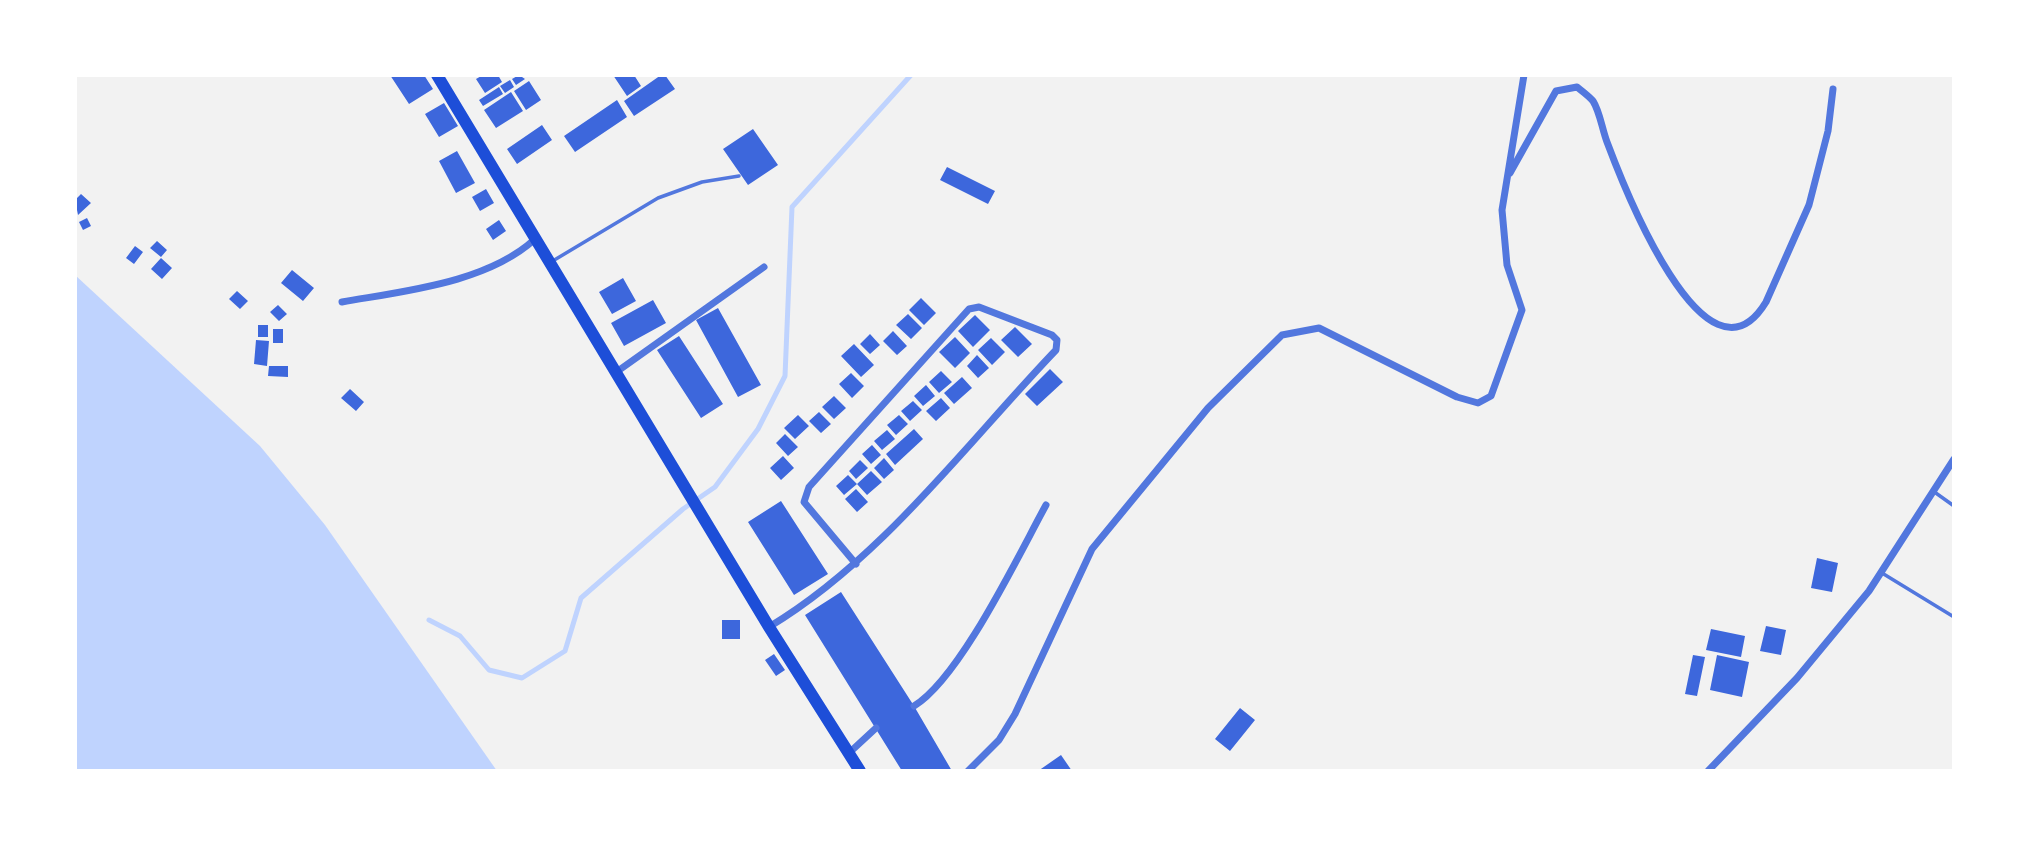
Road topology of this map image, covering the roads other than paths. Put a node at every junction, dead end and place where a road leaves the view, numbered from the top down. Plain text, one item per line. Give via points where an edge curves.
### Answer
1 (437, 75) edge
2 (1524, 75) edge
3 (1833, 89) dead end
4 (739, 176) dead end
5 (1507, 178) junction
6 (536, 239) junction
7 (549, 263) junction
8 (764, 267) dead end
9 (342, 302) dead end
10 (615, 373) junction
11 (1954, 459) edge
12 (1933, 491) junction
13 (1046, 505) dead end
14 (1954, 506) edge
15 (856, 564) junction
16 (1882, 573) junction
17 (1954, 617) edge
18 (769, 627) junction
19 (914, 706) dead end
20 (876, 728) dead end
21 (849, 752) junction
22 (860, 771) edge
23 (968, 771) edge
24 (1708, 771) edge

1 - 6 highway
2 - 5 street
3 - 5 street via 1828,131 1809,205 1758,316 1737,327 1719,326 1700,315 1658,257 1630,201 1593,102 1577,87 1556,91
4 - 7 lane via 702,181 658,198
5 - 23 street via 1502,210 1507,265 1522,310 1491,396 1478,403 1457,397 1319,328 1282,335 1208,408 1092,549 1015,714 999,740
6 - 7 highway
6 - 9 street via 501,260 449,281
7 - 10 highway
8 - 10 street
10 - 18 highway
11 - 12 street
12 - 14 lane
12 - 16 street
13 - 19 street via 943,680
15 - 15 street via 1056,351 1057,340 1052,335 979,307 969,309 808,487 804,502
15 - 18 street via 812,601
16 - 17 lane
16 - 24 street via 1797,678
18 - 21 highway
20 - 21 street
21 - 22 highway

